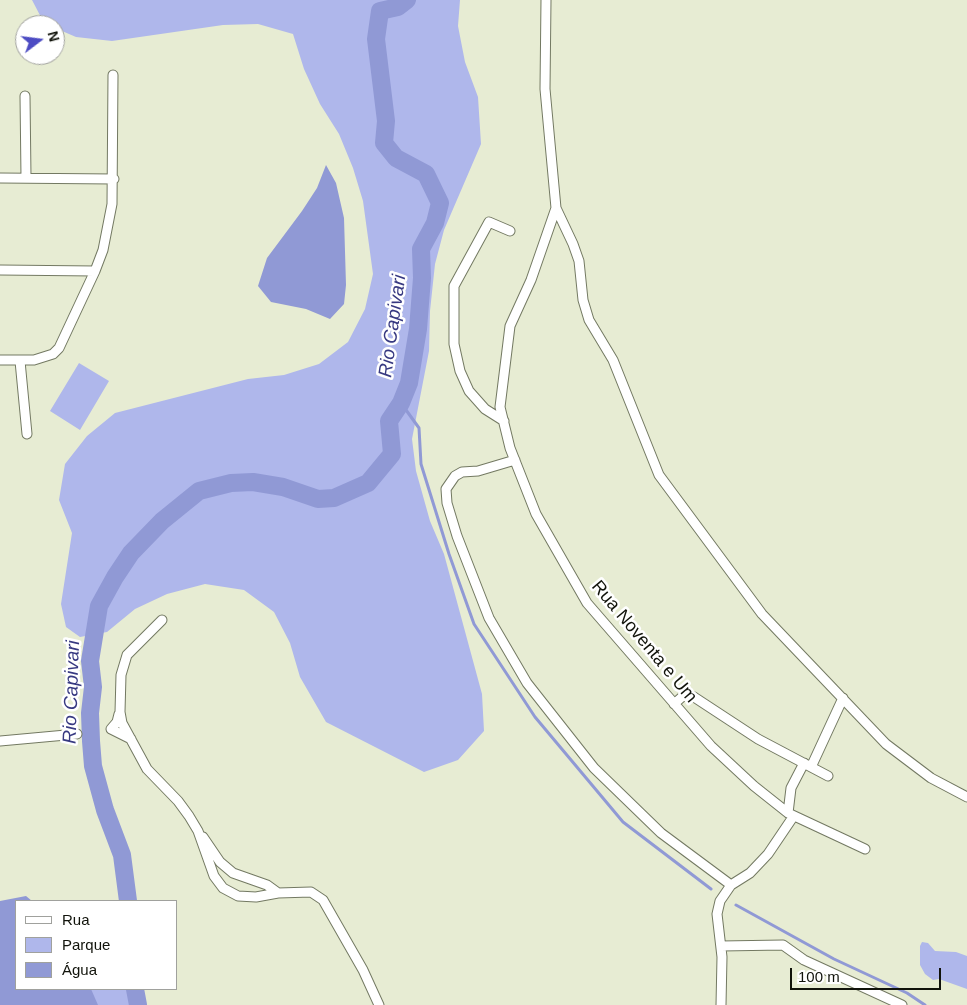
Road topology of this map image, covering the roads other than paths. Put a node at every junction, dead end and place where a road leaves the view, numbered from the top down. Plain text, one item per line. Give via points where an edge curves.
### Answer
1 (546, 0) edge
2 (113, 75) dead end
3 (25, 96) dead end
4 (26, 177) junction
5 (0, 178) edge
6 (114, 178) junction
7 (556, 208) junction
8 (510, 231) dead end
9 (0, 270) edge
10 (96, 270) junction
11 (0, 360) edge
12 (20, 361) junction
13 (504, 421) junction
14 (27, 434) dead end
15 (515, 460) junction
16 (162, 620) dead end
17 (843, 698) junction
18 (674, 704) junction
19 (77, 734) dead end
20 (0, 741) edge
21 (808, 764) junction
22 (828, 776) dead end
23 (967, 797) edge
24 (790, 815) junction
25 (198, 831) junction
26 (865, 848) dead end
27 (731, 885) junction
28 (278, 893) junction
29 (721, 946) junction
30 (379, 1005) edge
31 (721, 1005) edge
32 (902, 1005) edge

1 - 7 street via 545,89
2 - 6 street
3 - 4 street
4 - 5 street
4 - 6 street
6 - 10 street via 108,227
7 - 13 street, Rua Noventa e Um via 531,280 510,326 500,406
7 - 17 street via 579,261 583,300 589,320 613,360 659,475 762,614
8 - 13 street via 489,222 454,286 454,344 460,371 469,391 485,409
9 - 10 street
10 - 12 street via 59,348 45,358
11 - 12 street
12 - 14 street
13 - 15 street, Rua Noventa e Um
15 - 18 street, Rua Noventa e Um via 536,514 587,603
15 - 27 street via 478,471 462,472 446,489 457,536 489,618 527,683 594,768 662,832
16 - 25 street via 128,656 121,675 120,712 111,729 131,739 147,769 178,801
17 - 21 street
17 - 23 street via 886,744 932,778
18 - 21 street via 683,696 694,697 758,739
18 - 24 street, Rua Noventa e Um via 711,746
19 - 20 street
21 - 22 street
21 - 24 street via 790,788
24 - 26 street, Rua Noventa e Um
24 - 27 street via 768,854 750,873
25 - 28 street via 220,862 233,873 267,885
25 - 28 street via 214,876 223,888 238,896 256,898
27 - 29 street via 720,901 717,914
28 - 30 street via 311,892 323,900
29 - 31 street
29 - 32 street via 784,945 804,960

